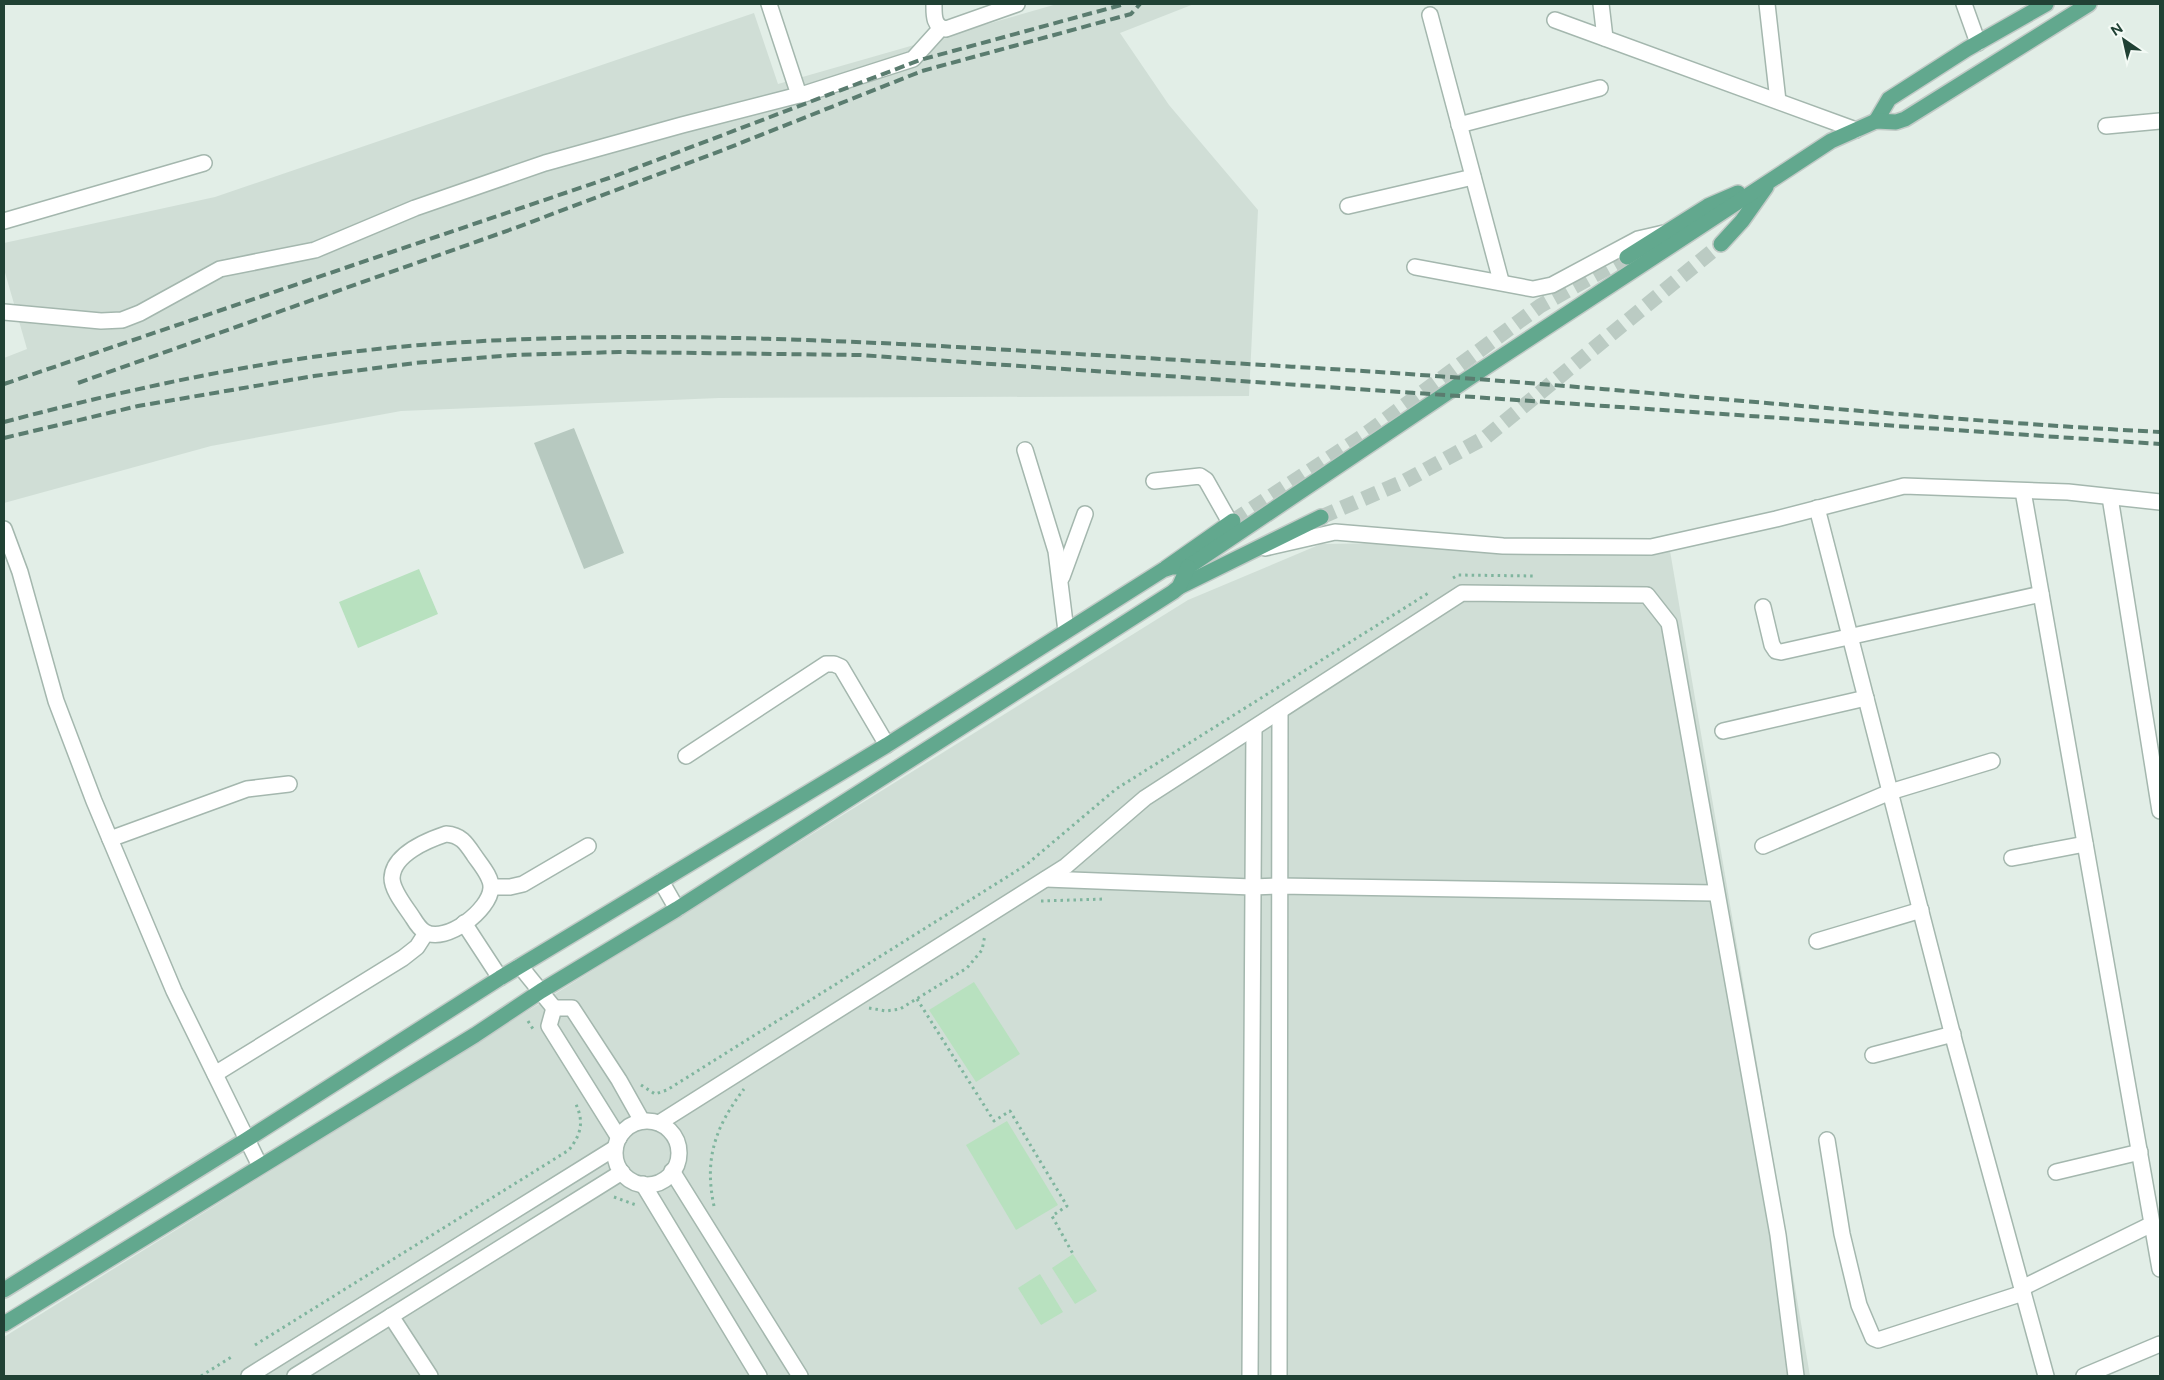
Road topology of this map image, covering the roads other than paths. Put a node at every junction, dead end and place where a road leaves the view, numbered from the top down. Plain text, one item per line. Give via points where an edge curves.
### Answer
1 (769, 4) edge
2 (934, 4) edge
3 (1017, 4) edge
4 (1601, 4) edge
5 (1767, 4) edge
6 (1964, 4) edge
7 (2044, 4) edge
8 (2089, 4) edge
9 (1430, 15) dead end
10 (1555, 20) dead end
11 (941, 28) junction
12 (1606, 38) junction
13 (1973, 46) junction
14 (1982, 71) junction
15 (1600, 88) dead end
16 (799, 95) junction
17 (1778, 102) junction
18 (1876, 121) junction
19 (2160, 121) edge
20 (1459, 125) junction
21 (2106, 126) dead end
22 (1856, 130) junction
23 (204, 162) dead end
24 (1474, 177) junction
25 (1771, 180) junction
26 (1348, 206) dead end
27 (4, 221) edge
28 (1665, 232) junction
29 (1721, 244) tunnel mouth
30 (1627, 257) tunnel mouth
31 (1415, 267) dead end
32 (1501, 281) junction
33 (4, 312) edge
34 (1025, 450) dead end
35 (1154, 481) dead end
36 (2023, 491) junction
37 (2110, 497) junction
38 (2160, 502) edge
39 (1817, 508) junction
40 (1085, 514) dead end
41 (1321, 517) tunnel mouth
42 (1233, 526) junction
43 (4, 529) edge
44 (1254, 550) junction
45 (1188, 567) junction
46 (1166, 568) junction
47 (1060, 581) junction
48 (1179, 587) junction
49 (2041, 594) junction
50 (1763, 606) dead end
51 (1066, 631) junction
52 (1850, 635) junction
53 (1866, 698) junction
54 (1280, 712) junction
55 (1254, 728) junction
56 (1723, 731) dead end
57 (887, 745) junction
58 (686, 756) dead end
59 (1992, 761) dead end
60 (289, 784) dead end
61 (1890, 792) junction
62 (2160, 811) edge
63 (110, 839) junction
64 (2085, 844) junction
65 (588, 846) dead end
66 (1763, 846) dead end
67 (2012, 858) dead end
68 (1046, 878) junction
69 (661, 881) junction
70 (1279, 886) junction
71 (492, 887) junction
72 (1252, 887) junction
73 (1715, 893) junction
74 (677, 909) junction
75 (1921, 910) junction
76 (464, 923) junction
77 (426, 933) junction
78 (1817, 941) dead end
79 (520, 966) junction
80 (500, 978) junction
81 (541, 991) junction
82 (554, 1008) junction
83 (1953, 1034) junction
84 (1873, 1055) dead end
85 (215, 1074) junction
86 (642, 1121) junction
87 (658, 1124) junction
88 (246, 1140) junction
89 (1827, 1140) dead end
90 (617, 1143) junction
91 (2140, 1152) junction
92 (260, 1166) junction
93 (672, 1171) junction
94 (622, 1172) junction
95 (2056, 1172) dead end
96 (643, 1184) junction
97 (2154, 1202) edge
98 (2152, 1224) junction
99 (2160, 1269) edge
100 (4, 1290) edge
101 (2022, 1291) junction
102 (392, 1316) junction
103 (4, 1324) edge
104 (2160, 1344) edge
105 (249, 1376) edge
106 (295, 1376) edge
107 (430, 1376) edge
108 (759, 1376) edge
109 (800, 1376) edge
110 (1250, 1376) edge
111 (1279, 1376) edge
112 (1796, 1376) edge
113 (2046, 1376) edge
114 (2084, 1376) edge

1 - 16 street
2 - 11 street via 934,18
3 - 11 street via 953,27
4 - 12 street
5 - 17 street
6 - 13 street
7 - 13 main road
8 - 14 main road
9 - 20 street
10 - 12 street
11 - 16 street via 913,59
12 - 17 street
13 - 14 main road
13 - 18 main road via 1890,99
14 - 18 main road via 1900,122
15 - 20 street
16 - 33 street via 682,124 508,175 415,208 315,250 220,269 122,320
17 - 22 street
18 - 22 main road
19 - 21 street
20 - 24 street
22 - 25 main road
23 - 27 street
24 - 26 street
24 - 32 street
25 - 28 main road via 1708,206
25 - 29 main road
25 - 42 main road
28 - 30 main road
28 - 32 street via 1638,238 1552,285 1533,288
31 - 32 street
34 - 47 street via 1056,551
35 - 42 street via 1200,476 1206,480
36 - 37 street
36 - 39 street via 1904,486
36 - 49 street
37 - 38 street
37 - 62 street
39 - 44 street via 1651,547 1504,546 1335,532
39 - 52 street
40 - 47 street
41 - 44 main road
42 - 45 main road
42 - 46 main road
43 - 63 street via 20,572 56,701
44 - 48 main road
45 - 46 main road
45 - 48 main road
46 - 51 main road
47 - 51 street
48 - 74 main road
49 - 52 street
49 - 64 street
50 - 52 street via 1776,651
51 - 57 main road
52 - 53 street
53 - 56 street
53 - 61 street
54 - 55 street
54 - 70 street
54 - 73 street via 1462,593 1647,595 1669,623
55 - 68 street via 1145,798 1081,854
55 - 72 street
57 - 58 street via 841,667 826,664
57 - 69 main road
59 - 61 street
60 - 63 street via 247,789
61 - 66 street
61 - 75 street
63 - 85 street via 174,991
64 - 67 street
64 - 91 street
65 - 71 street via 523,884
68 - 72 street
68 - 87 street
69 - 74 street
69 - 79 main road
70 - 72 street
70 - 73 street
70 - 111 street
71 - 76 street via 480,911
71 - 77 street via 470,848 455,834 431,839 407,854 396,866 392,878 412,917
72 - 110 street
73 - 112 street via 1735,985 1778,1235
74 - 81 main road
75 - 78 street
75 - 83 street
76 - 77 street via 437,934
76 - 80 street
77 - 85 street via 417,947 403,958
79 - 80 main road
79 - 81 street
80 - 88 main road
81 - 82 street
81 - 92 main road
82 - 86 street via 572,1008
82 - 90 street via 549,1026
83 - 84 street
83 - 101 street
85 - 88 street
86 - 87 street
86 - 90 street via 625,1129
87 - 93 street via 674,1135 678,1145 679,1156
88 - 92 street
88 - 100 main road
89 - 101 street via 1842,1234 1859,1305 1873,1338 1878,1340
90 - 94 street via 616,1158
90 - 105 street
91 - 95 street
91 - 97 street
92 - 103 main road
93 - 96 street via 663,1180
93 - 109 street
94 - 96 street via 633,1182
94 - 102 street
96 - 108 street
97 - 98 street
98 - 99 street
98 - 101 street
101 - 113 street
102 - 106 street
102 - 107 street
104 - 114 street

